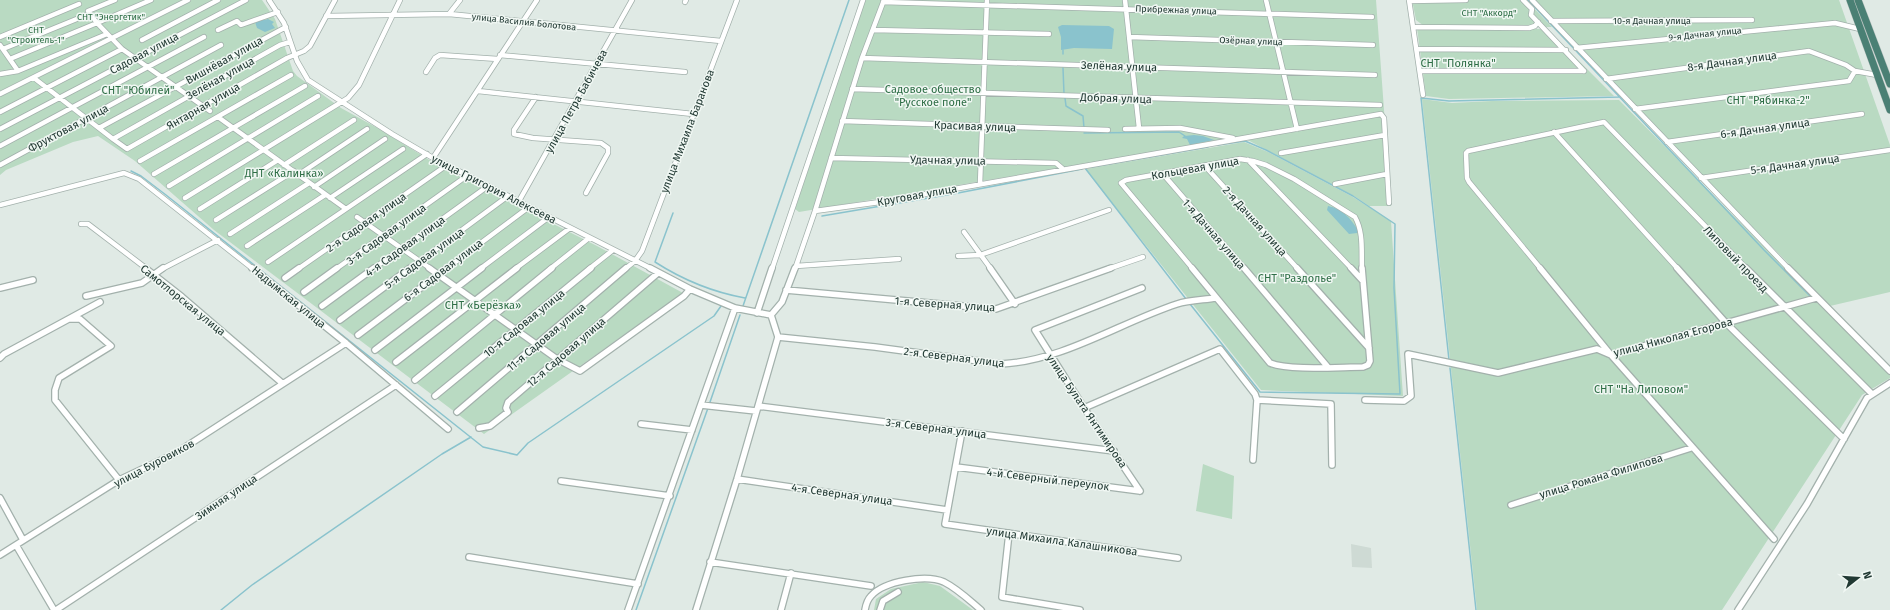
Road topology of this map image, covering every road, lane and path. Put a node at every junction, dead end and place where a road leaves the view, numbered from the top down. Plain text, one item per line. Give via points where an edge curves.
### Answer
1 (115, 0) edge
2 (151, 0) edge
3 (188, 0) edge
4 (218, 0) edge
5 (246, 0) edge
6 (270, 0) edge
7 (335, 0) edge
8 (400, 0) edge
9 (460, 0) edge
10 (536, 0) edge
11 (632, 0) edge
12 (737, 0) edge
13 (863, 0) edge
14 (1125, 0) edge
15 (1266, 0) edge
16 (1466, 0) edge
17 (1523, 0) edge
18 (1532, 0) edge
19 (1850, 0) edge
20 (1858, 0) edge
21 (884, 1) edge
22 (1409, 1) edge
23 (81, 2) edge
24 (987, 2) edge
25 (1126, 9) junction
26 (278, 12) junction
27 (88, 13) junction
28 (449, 14) junction
29 (1269, 14) junction
30 (326, 16) junction
31 (393, 16) junction
32 (1372, 17) dead end
33 (1752, 20) dead end
34 (1551, 21) junction
35 (522, 22) junction
36 (1538, 22) junction
37 (97, 23) junction
38 (286, 27) junction
39 (1414, 27) junction
40 (1860, 29) junction
41 (218, 30) dead end
42 (615, 30) junction
43 (873, 30) junction
44 (986, 33) junction
45 (107, 34) junction
46 (1049, 34) dead end
47 (0, 37) edge
48 (204, 37) dead end
49 (1129, 37) junction
50 (111, 38) junction
51 (142, 40) dead end
52 (721, 41) junction
53 (290, 42) junction
54 (1276, 42) junction
55 (221, 45) dead end
56 (1373, 45) dead end
57 (1, 47) edge
58 (1576, 48) junction
59 (122, 49) junction
60 (1417, 49) junction
61 (1566, 50) junction
62 (295, 55) junction
63 (499, 57) junction
64 (135, 58) junction
65 (862, 58) junction
66 (10, 59) junction
67 (985, 62) junction
68 (597, 64) junction
69 (148, 66) junction
70 (1132, 67) junction
71 (18, 71) junction
72 (1283, 71) junction
73 (1421, 71) junction
74 (1854, 71) junction
75 (426, 72) dead end
76 (685, 72) dead end
77 (1876, 72) junction
78 (1885, 72) junction
79 (0, 74) edge
80 (291, 75) dead end
81 (1375, 75) dead end
82 (162, 77) junction
83 (34, 78) junction
84 (1606, 79) junction
85 (1890, 84) edge
86 (305, 86) dead end
87 (174, 87) junction
88 (48, 88) junction
89 (852, 89) junction
90 (478, 90) junction
91 (982, 93) junction
92 (0, 94) edge
93 (1424, 95) dead end
94 (188, 96) junction
95 (318, 96) dead end
96 (536, 97) junction
97 (61, 98) junction
98 (1136, 98) junction
99 (576, 101) junction
100 (342, 103) junction
101 (1290, 103) junction
102 (1380, 105) dead end
103 (203, 106) junction
104 (73, 108) junction
105 (1635, 109) junction
106 (1890, 110) edge
107 (210, 111) dead end
108 (0, 112) edge
109 (693, 114) junction
110 (1862, 114) dead end
111 (218, 117) junction
112 (87, 118) junction
113 (354, 120) dead end
114 (842, 121) junction
115 (982, 126) junction
116 (99, 128) junction
117 (234, 128) junction
118 (1139, 128) junction
119 (0, 129) edge
120 (367, 129) dead end
121 (1125, 129) dead end
122 (1297, 129) junction
123 (1108, 130) dead end
124 (1554, 132) junction
125 (1385, 135) junction
126 (248, 138) junction
127 (1236, 138) junction
128 (113, 139) junction
129 (385, 139) dead end
130 (554, 140) junction
131 (1667, 142) junction
132 (0, 146) edge
133 (264, 149) junction
134 (403, 149) dead end
135 (1890, 150) edge
136 (1281, 153) dead end
137 (427, 154) junction
138 (433, 158) junction
139 (831, 158) junction
140 (278, 160) junction
141 (1247, 160) junction
142 (140, 161) dead end
143 (981, 161) junction
144 (447, 164) junction
145 (0, 165) edge
146 (284, 165) junction
147 (1205, 166) junction
148 (1063, 169) junction
149 (294, 172) junction
150 (154, 174) dead end
151 (1163, 174) junction
152 (1388, 174) junction
153 (298, 175) junction
154 (468, 175) junction
155 (1701, 178) junction
156 (309, 183) junction
157 (980, 184) junction
158 (1335, 184) dead end
159 (169, 186) dead end
160 (488, 186) junction
161 (314, 187) junction
162 (586, 193) dead end
163 (325, 195) junction
164 (508, 196) junction
165 (185, 198) dead end
166 (330, 198) junction
167 (519, 201) junction
168 (1389, 203) dead end
169 (0, 205) edge
170 (529, 206) junction
171 (200, 209) dead end
172 (346, 209) junction
173 (1109, 210) dead end
174 (815, 211) junction
175 (357, 217) dead end
176 (549, 217) junction
177 (216, 220) dead end
178 (366, 223) junction
179 (81, 224) dead end
180 (570, 228) junction
181 (964, 232) dead end
182 (230, 234) dead end
183 (384, 236) junction
184 (589, 238) junction
185 (218, 240) junction
186 (247, 246) dead end
187 (402, 249) junction
188 (613, 250) junction
189 (980, 255) junction
190 (958, 256) dead end
191 (1143, 257) dead end
192 (899, 260) dead end
193 (419, 261) junction
194 (635, 261) junction
195 (268, 262) dead end
196 (796, 266) junction
197 (658, 273) junction
198 (438, 274) junction
199 (153, 276) junction
200 (285, 278) dead end
201 (33, 280) dead end
202 (1362, 280) junction
203 (0, 288) edge
204 (457, 288) junction
205 (1142, 288) dead end
206 (690, 289) junction
207 (786, 290) junction
208 (304, 292) dead end
209 (86, 296) dead end
210 (1216, 298) junction
211 (1816, 298) junction
212 (475, 300) junction
213 (100, 302) dead end
214 (1015, 304) junction
215 (322, 306) dead end
216 (1783, 307) junction
217 (736, 308) junction
218 (757, 313) junction
219 (496, 315) junction
220 (771, 315) junction
221 (69, 319) junction
222 (340, 320) dead end
223 (1726, 323) junction
224 (516, 330) junction
225 (358, 335) dead end
226 (778, 337) junction
227 (346, 342) junction
228 (536, 344) junction
229 (1369, 348) junction
230 (375, 350) dead end
231 (1050, 355) junction
232 (1611, 355) junction
233 (0, 358) edge
234 (558, 359) junction
235 (396, 362) dead end
236 (1327, 366) junction
237 (1890, 371) edge
238 (415, 380) dead end
239 (282, 383) junction
240 (1890, 383) edge
241 (396, 385) junction
242 (1872, 394) junction
243 (435, 396) dead end
244 (1257, 400) junction
245 (1365, 400) dead end
246 (700, 405) junction
247 (1084, 408) junction
248 (757, 409) junction
249 (457, 412) dead end
250 (641, 424) dead end
251 (479, 428) dead end
252 (448, 429) dead end
253 (692, 430) junction
254 (962, 431) junction
255 (1844, 439) junction
256 (1691, 448) junction
257 (1114, 452) junction
258 (1253, 460) dead end
259 (1332, 465) dead end
260 (956, 467) junction
261 (737, 479) junction
262 (119, 480) junction
263 (561, 481) dead end
264 (1140, 490) joint
265 (670, 496) junction
266 (0, 498) edge
267 (1511, 505) dead end
268 (947, 510) junction
269 (1009, 533) junction
270 (1774, 539) dead end
271 (23, 540) junction
272 (16, 545) junction
273 (0, 555) edge
274 (470, 557) dead end
275 (1178, 558) dead end
276 (710, 562) junction
277 (791, 572) junction
278 (638, 584) junction
279 (871, 586) dead end
280 (898, 592) dead end
281 (55, 610) edge
282 (628, 610) edge
283 (696, 610) edge
284 (781, 610) edge
285 (865, 610) edge
286 (880, 610) edge
287 (981, 610) edge
288 (1080, 610) edge
289 (1738, 610) edge

1 - 27 street
2 - 37 street
3 - 50 street
4 - 51 street
5 - 64 street, Садовая улица
6 - 26 street, улица Григория Алексеева
7 - 30 street, Янтарная улица
8 - 31 street
9 - 28 street
10 - 35 street
11 - 42 street, улица Петра Бабичева
12 - 52 street, улица Михаила Баранова
13 - 218 street
14 - 25 street
15 - 29 street
16 - 22 street
17 - 36 street via 1532,9 1530,15
18 - 34 street
19 - 40 highway
20 - 78 highway
21 - 24 street, Прибрежная улица
21 - 43 street
22 - 39 street
23 - 47 street
24 - 25 street, Прибрежная улица
24 - 44 street
25 - 29 street, Прибрежная улица
25 - 49 street
26 - 38 street, улица Григория Алексеева
26 - 41 street via 241,25 237,21
27 - 37 street
27 - 57 street
28 - 31 street, улица Василия Болотова
28 - 35 street, улица Василия Болотова
29 - 32 street, Прибрежная улица
29 - 54 street
30 - 31 street, улица Василия Болотова
30 - 62 street, Янтарная улица via 310,46
31 - 100 street via 359,85
33 - 34 street, 10-я Дачная улица
34 - 58 street
35 - 42 street, улица Василия Болотова
35 - 63 street
36 - 39 street via 1529,28
36 - 61 street
37 - 45 street
37 - 66 street
38 - 53 street, улица Григория Алексеева
38 - 87 street, Вишнёвая улица
39 - 60 street
40 - 58 street, 9-я Дачная улица via 1835,23
40 - 77 highway
42 - 52 street, улица Василия Болотова
42 - 68 street, улица Петра Бабичева
43 - 44 street
43 - 65 street
44 - 46 street
44 - 67 street
45 - 50 street
45 - 71 street
48 - 69 street
49 - 54 street, Озёрная улица
49 - 70 street
50 - 59 street
50 - 83 street
52 - 109 street, улица Михаила Баранова
53 - 62 street, улица Григория Алексеева
53 - 94 street, Зелёная улица via 280,45
54 - 56 street, Озёрная улица
54 - 72 street
55 - 82 street, Фруктовая улица
57 - 66 street
58 - 84 street
59 - 64 street
59 - 88 street
60 - 61 street
60 - 73 street
61 - 73 street via 1584,71
62 - 100 street, улица Григория Алексеева via 301,72 308,80
62 - 103 street, Янтарная улица
63 - 68 street
63 - 75 street via 440,55
63 - 90 street
64 - 69 street
64 - 97 street, Садовая улица
65 - 67 street, Зелёная улица
65 - 89 street
66 - 71 street
67 - 70 street, Зелёная улица
67 - 91 street
68 - 76 street
68 - 99 street, улица Петра Бабичева
69 - 82 street
69 - 104 street
70 - 72 street, Зелёная улица
70 - 98 street
71 - 79 street
72 - 81 street, Зелёная улица
72 - 101 street
73 - 93 street
74 - 77 street, 8-я Дачная улица
74 - 84 street, 8-я Дачная улица via 1846,65 1809,51
74 - 105 street via 1849,81
77 - 78 highway
77 - 106 highway
78 - 85 highway
80 - 111 street
82 - 87 street
82 - 112 street, Фруктовая улица
83 - 88 street
83 - 92 street
84 - 105 street
86 - 117 street
87 - 94 street
87 - 116 street, Вишнёвая улица
88 - 97 street
88 - 108 street
89 - 91 street, Добрая улица
89 - 114 street
90 - 96 street
90 - 138 street
91 - 98 street, Добрая улица
91 - 115 street
94 - 103 street
94 - 128 street, Зелёная улица
95 - 126 street
96 - 99 street
96 - 130 street via 514,132 519,136
97 - 104 street
97 - 119 street, Садовая улица
98 - 101 street, Добрая улица
98 - 118 street
99 - 109 street
99 - 130 street, улица Петра Бабичева
100 - 133 street
100 - 137 street, улица Григория Алексеева
101 - 102 street, Добрая улица
101 - 122 street
103 - 107 street
103 - 128 street, Янтарная улица via 127,149
104 - 112 street
104 - 132 street
105 - 131 street
109 - 194 street, улица Михаила Баранова via 642,251
110 - 131 street, 6-я Дачная улица
111 - 117 street
111 - 142 street
112 - 116 street
112 - 145 street, Фруктовая улица
113 - 146 street
114 - 115 street, Красивая улица
114 - 139 street
115 - 123 street, Красивая улица
115 - 143 street
116 - 128 street
117 - 126 street
117 - 150 street
118 - 121 street
118 - 127 street via 1196,129
120 - 153 street
122 - 125 street, Круговая улица via 1381,114 1384,118
122 - 127 street, Круговая улица
124 - 216 street, Липовый проезд via 1604,122
124 - 223 street
124 - 232 street via 1468,151 1466,178
125 - 136 street
125 - 152 street
126 - 133 street
126 - 159 street
127 - 148 street, Круговая улица
129 - 161 street
130 - 162 street via 601,143 608,148 608,153
130 - 167 street, улица Петра Бабичева
131 - 155 street
133 - 140 street
133 - 165 street
134 - 166 street
135 - 155 street, 5-я Дачная улица
137 - 138 street, улица Григория Алексеева
137 - 172 street
138 - 144 street, улица Григория Алексеева
139 - 143 street, Удачная улица
139 - 174 street
140 - 146 street
140 - 171 street
141 - 147 street, Кольцевая улица
141 - 202 street
141 - 202 street, Кольцевая улица via 1281,172 1355,217 1362,234
143 - 148 street, Удачная улица via 1056,163
143 - 157 street
144 - 154 street, улица Григория Алексеева
144 - 178 street, 2-я Садовая улица
146 - 149 street
147 - 151 street, Кольцевая улица
147 - 229 street, 2-я Дачная улица
148 - 157 street, Круговая улица
149 - 153 street
149 - 177 street
151 - 210 street, Кольцевая улица via 1121,183
151 - 236 street, 1-я Дачная улица
152 - 158 street
152 - 168 street
153 - 156 street
154 - 160 street, улица Григория Алексеева
154 - 183 street, 3-я Садовая улица
155 - 211 street
156 - 161 street
156 - 182 street
157 - 174 street, Круговая улица
160 - 164 street, улица Григория Алексеева
160 - 187 street, 4-я Садовая улица
161 - 163 street
163 - 166 street
163 - 186 street
164 - 167 street, улица Григория Алексеева
164 - 193 street, 5-я Садовая улица
166 - 172 street
167 - 170 street, улица Григория Алексеева
169 - 185 street, Надымская улица via 124,174 139,179
170 - 176 street, улица Григория Алексеева
170 - 198 street, 6-я Садовая улица
172 - 195 street
173 - 189 street
174 - 196 street
175 - 178 street
176 - 180 street, улица Григория Алексеева
176 - 204 street
178 - 183 street
178 - 200 street, 2-я Садовая улица
179 - 199 street, Самотлорская улица via 88,224
180 - 184 street, улица Григория Алексеева
180 - 212 street
181 - 189 street
183 - 187 street
183 - 208 street, 3-я Садовая улица
184 - 188 street, улица Григория Алексеева
184 - 219 street
185 - 199 street
185 - 227 street, Надымская улица
187 - 193 street
187 - 215 street, 4-я Садовая улица
188 - 194 street, улица Григория Алексеева
188 - 224 street, 10-я Садовая улица
189 - 190 street
189 - 214 street
191 - 214 street, 1-я Северная улица
192 - 196 street
193 - 198 street
193 - 222 street, 5-я Садовая улица
194 - 197 street, улица Григория Алексеева
194 - 228 street, 11-я Садовая улица
196 - 207 street
197 - 206 street, улица Григория Алексеева
197 - 234 street, 12-я Садовая улица
198 - 204 street
198 - 225 street, 6-я Садовая улица
199 - 209 street via 142,283
199 - 239 street, Самотлорская улица via 182,297
201 - 203 street
202 - 229 street, Кольцевая улица
204 - 212 street
204 - 230 street
205 - 231 street, улица Булата Янтимирова via 1035,330
206 - 217 street, улица Григория Алексеева
206 - 234 street via 684,296 580,371
207 - 214 street, 1-я Северная улица via 996,309
207 - 220 street via 778,308
210 - 231 street, 2-я Северная улица via 1178,303
210 - 236 street, Кольцевая улица via 1270,363 1291,367
211 - 216 street, улица Николая Егорова
211 - 237 street
212 - 219 street
212 - 235 street
213 - 221 street
216 - 223 street, улица Николая Егорова
216 - 242 street, Липовый проезд
217 - 218 street, улица Григория Алексеева
217 - 246 street
218 - 220 street, улица Григория Алексеева
219 - 224 street
219 - 238 street
220 - 226 street
221 - 233 street
221 - 262 street via 80,319 110,346 59,378 55,400
223 - 232 street, улица Николая Егорова
223 - 255 street
224 - 228 street
224 - 243 street, 10-я Садовая улица
226 - 231 street, 2-я Северная улица via 1001,364 1021,363
226 - 248 street
227 - 239 street, улица Буровиков
227 - 241 street, Надымская улица
228 - 234 street
228 - 249 street, 11-я Садовая улица
229 - 236 street, Кольцевая улица via 1368,365
231 - 247 street, улица Булата Янтимирова
232 - 245 street, улица Николая Егорова via 1597,349 1498,373 1408,354 1411,396 1404,401
232 - 256 street
234 - 251 street, 12-я Садовая улица via 508,402 508,412 490,426
239 - 262 street, улица Буровиков via 176,453
240 - 242 street
241 - 252 street, Надымская улица
241 - 281 street, Зимняя улица
242 - 255 street via 1867,398
244 - 247 street via 1220,349
244 - 258 street
244 - 259 street via 1331,404
246 - 248 street, 3-я Северная улица
246 - 253 street
247 - 257 street, улица Булата Янтимирова
248 - 254 street, 3-я Северная улица
248 - 261 street
250 - 253 street
253 - 265 street
254 - 257 street, 3-я Северная улица
254 - 260 street
255 - 289 street via 1807,504
256 - 267 street, улица Романа Филипова
256 - 270 street
257 - 264 street, улица Булата Янтимирова
260 - 264 street, 4-й Северный переулок
260 - 268 street
261 - 268 street, 4-я Северная улица
261 - 276 street
262 - 271 street, улица Буровиков
263 - 265 street
265 - 278 street
266 - 271 street
268 - 269 street, улица Михаила Калашникова via 945,524
269 - 275 street, улица Михаила Калашникова
269 - 288 street via 1002,597
271 - 272 street, улица Буровиков
272 - 273 street, улица Буровиков
272 - 281 street
274 - 278 street
276 - 277 street
276 - 283 street
277 - 279 street
277 - 284 street
278 - 282 street
280 - 286 street via 883,601
285 - 287 street via 867,601 877,591 924,578 947,584

